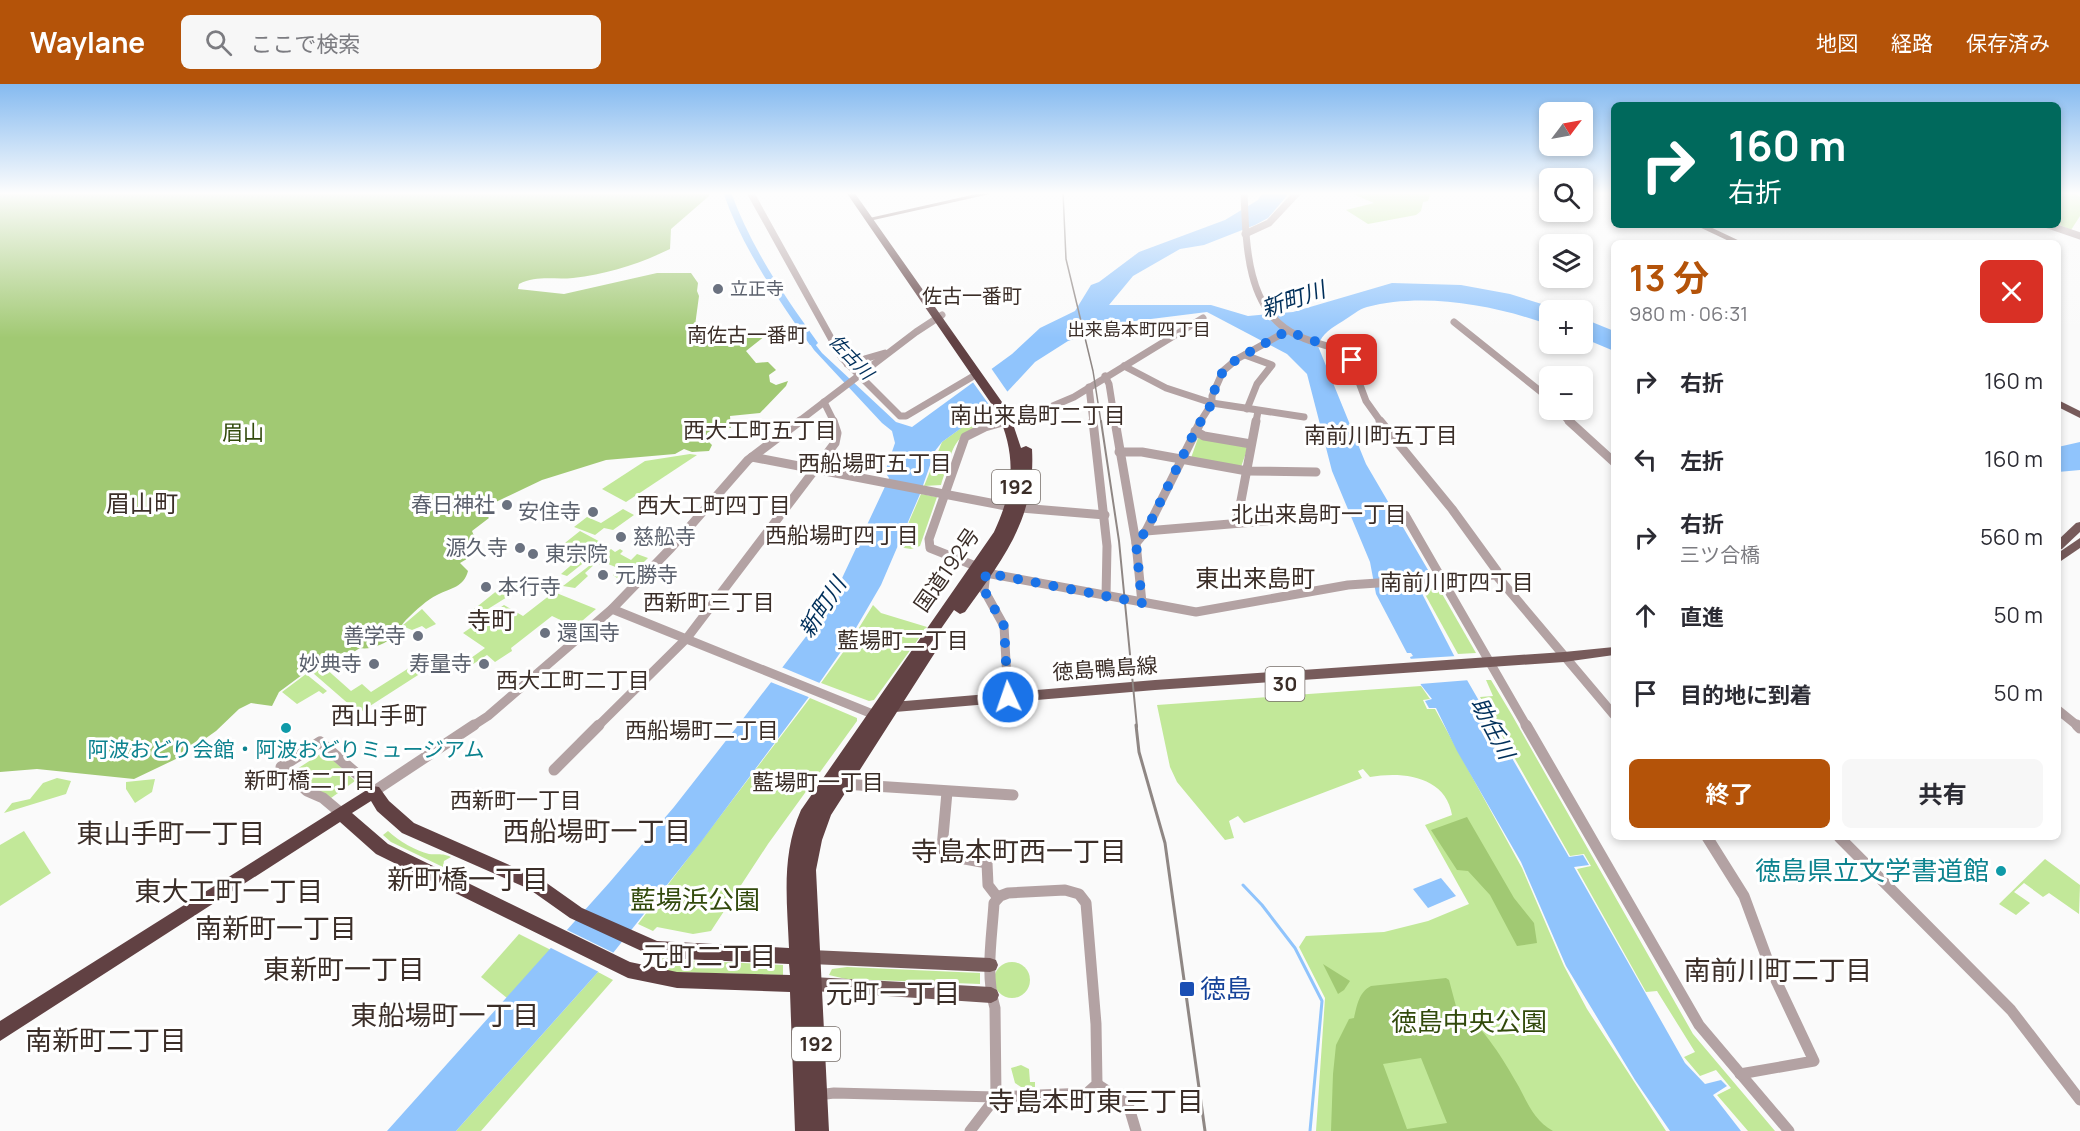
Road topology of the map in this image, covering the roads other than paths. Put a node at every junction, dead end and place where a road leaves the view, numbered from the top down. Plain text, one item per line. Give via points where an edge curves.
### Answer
1 (778, 241) edge
2 (888, 241) edge
3 (1247, 241) edge
4 (940, 317) junction
5 (1203, 318) dead end
6 (1454, 322) dead end
7 (1287, 331) junction
8 (891, 352) junction
9 (1245, 355) junction
10 (847, 364) junction
11 (1124, 366) junction
12 (980, 374) junction
13 (1105, 376) junction
14 (856, 378) junction
15 (1089, 387) junction
16 (1539, 390) edge
17 (824, 402) junction
18 (1212, 403) junction
19 (2061, 406) edge
20 (1247, 409) junction
21 (2061, 409) edge
22 (1258, 411) junction
23 (1304, 417) dead end
24 (2080, 417) edge
25 (1011, 419) junction
26 (1568, 420) edge
27 (1195, 431) junction
28 (1251, 444) junction
29 (1119, 452) junction
30 (752, 457) junction
31 (1182, 459) junction
32 (1611, 459) edge
33 (815, 470) junction
34 (1247, 471) junction
35 (1316, 472) dead end
36 (945, 494) junction
37 (1016, 507) junction
38 (1105, 515) junction
39 (1405, 515) dead end
40 (1325, 516) dead end
41 (1237, 522) junction
42 (2080, 526) edge
43 (1146, 531) junction
44 (2080, 542) edge
45 (1136, 543) junction
46 (2061, 543) edge
47 (2061, 557) edge
48 (982, 570) junction
49 (1496, 575) junction
50 (1443, 580) junction
51 (1106, 597) junction
52 (1142, 603) junction
53 (612, 609) junction
54 (687, 638) junction
55 (1611, 652) edge
56 (1611, 658) edge
57 (1568, 660) junction
58 (1485, 667) junction
59 (1414, 672) junction
60 (1008, 697) junction
61 (1611, 711) edge
62 (886, 712) junction
63 (2061, 712) edge
64 (2080, 728) edge
65 (554, 770) dead end
66 (843, 784) junction
67 (373, 792) junction
68 (947, 792) junction
69 (1013, 795) dead end
70 (342, 814) junction
71 (1709, 840) edge
72 (1842, 840) edge
73 (998, 898) junction
74 (804, 957) junction
75 (990, 965) junction
76 (805, 984) junction
77 (991, 995) junction
78 (0, 1032) edge
79 (1740, 1074) junction
80 (1096, 1084) junction
81 (818, 1095) junction
82 (996, 1097) junction
83 (2080, 1100) edge
84 (805, 1131) edge
85 (819, 1131) edge
86 (970, 1131) edge
87 (1136, 1131) edge
88 (1789, 1131) edge

1 - 10 street
2 - 4 highway, 国道192号 / 192
3 - 7 street via 1259,296
4 - 8 street
4 - 12 highway, 国道192号 / 192
5 - 11 street
6 - 16 street
7 - 9 street
7 - 49 street via 1348,353 1366,401 1452,509 1497,571
8 - 10 street
8 - 14 street
9 - 18 street via 1223,371
9 - 20 street via 1272,365 1257,384
10 - 14 street
11 - 13 street
11 - 18 street via 1166,388
12 - 14 street via 903,416
12 - 25 highway, 国道192号 / 192
13 - 15 street
13 - 29 street
14 - 17 street
15 - 25 street via 1057,404
15 - 38 street
17 - 30 street
17 - 33 street via 838,438
18 - 20 street
18 - 27 street
19 - 24 main road
20 - 22 street
21 - 24 main road
22 - 23 street
22 - 28 street
25 - 36 street via 965,438
25 - 37 highway, 国道192号 / 192 via 1023,432 1027,457 1028,480
26 - 32 street
27 - 28 street
27 - 31 street
28 - 34 street
29 - 31 street
29 - 45 street
30 - 33 street
30 - 53 street
31 - 34 street
31 - 43 street
33 - 36 street
33 - 54 street
34 - 35 street
34 - 41 street
36 - 37 street
36 - 48 street via 929,546
37 - 38 street
37 - 48 highway, 国道192号 / 192 via 1009,538
38 - 51 street
39 - 50 street
40 - 41 street
41 - 43 street
42 - 46 main road
43 - 45 street
44 - 47 main road
45 - 52 street
48 - 51 street
48 - 60 street via 984,590 1004,626
48 - 62 highway, 国道192号 / 192
49 - 50 street
49 - 57 street
50 - 52 street via 1348,585 1196,612
50 - 58 street
51 - 52 street
53 - 54 street
53 - 67 street via 488,716
54 - 62 street via 817,692
54 - 65 street
55 - 57 main road, 徳島鴨島線 / 30
56 - 57 main road, 徳島鴨島線 / 30
57 - 58 main road, 徳島鴨島線 / 30
57 - 61 street
58 - 59 main road, 徳島鴨島線 / 30
58 - 79 street via 1699,1025
59 - 60 main road, 徳島鴨島線 / 30
59 - 62 main road, 徳島鴨島線 / 30
60 - 62 main road, 徳島鴨島線 / 30
62 - 66 highway, 国道192号 / 192
62 - 74 highway, 国道192号 / 192 via 809,810 801,828 794,867
63 - 64 street
66 - 68 street
66 - 74 highway, 国道192号 / 192 via 824,812 810,851
67 - 70 highway
67 - 70 street via 320,742 281,767 307,791
67 - 74 highway via 408,828 535,884 576,913 661,950
68 - 69 street
68 - 73 street via 942,848 948,856 987,863 988,885
70 - 76 highway via 382,849 636,972 677,980
70 - 78 highway
71 - 79 street via 1744,896 1772,972 1814,1061
72 - 83 street via 2011,1010
73 - 75 street via 994,906
73 - 80 street via 1017,892 1065,890 1085,900 1096,1024
74 - 75 main road
74 - 76 highway, 国道192号 / 192
75 - 77 street
76 - 77 main road
76 - 81 highway, 国道192号 / 192
76 - 84 highway, 国道192号 / 192
77 - 82 street via 995,1008
79 - 88 street
80 - 82 street via 1087,1094
80 - 87 street via 1128,1104
81 - 82 street
81 - 85 highway, 国道192号 / 192
82 - 86 street

